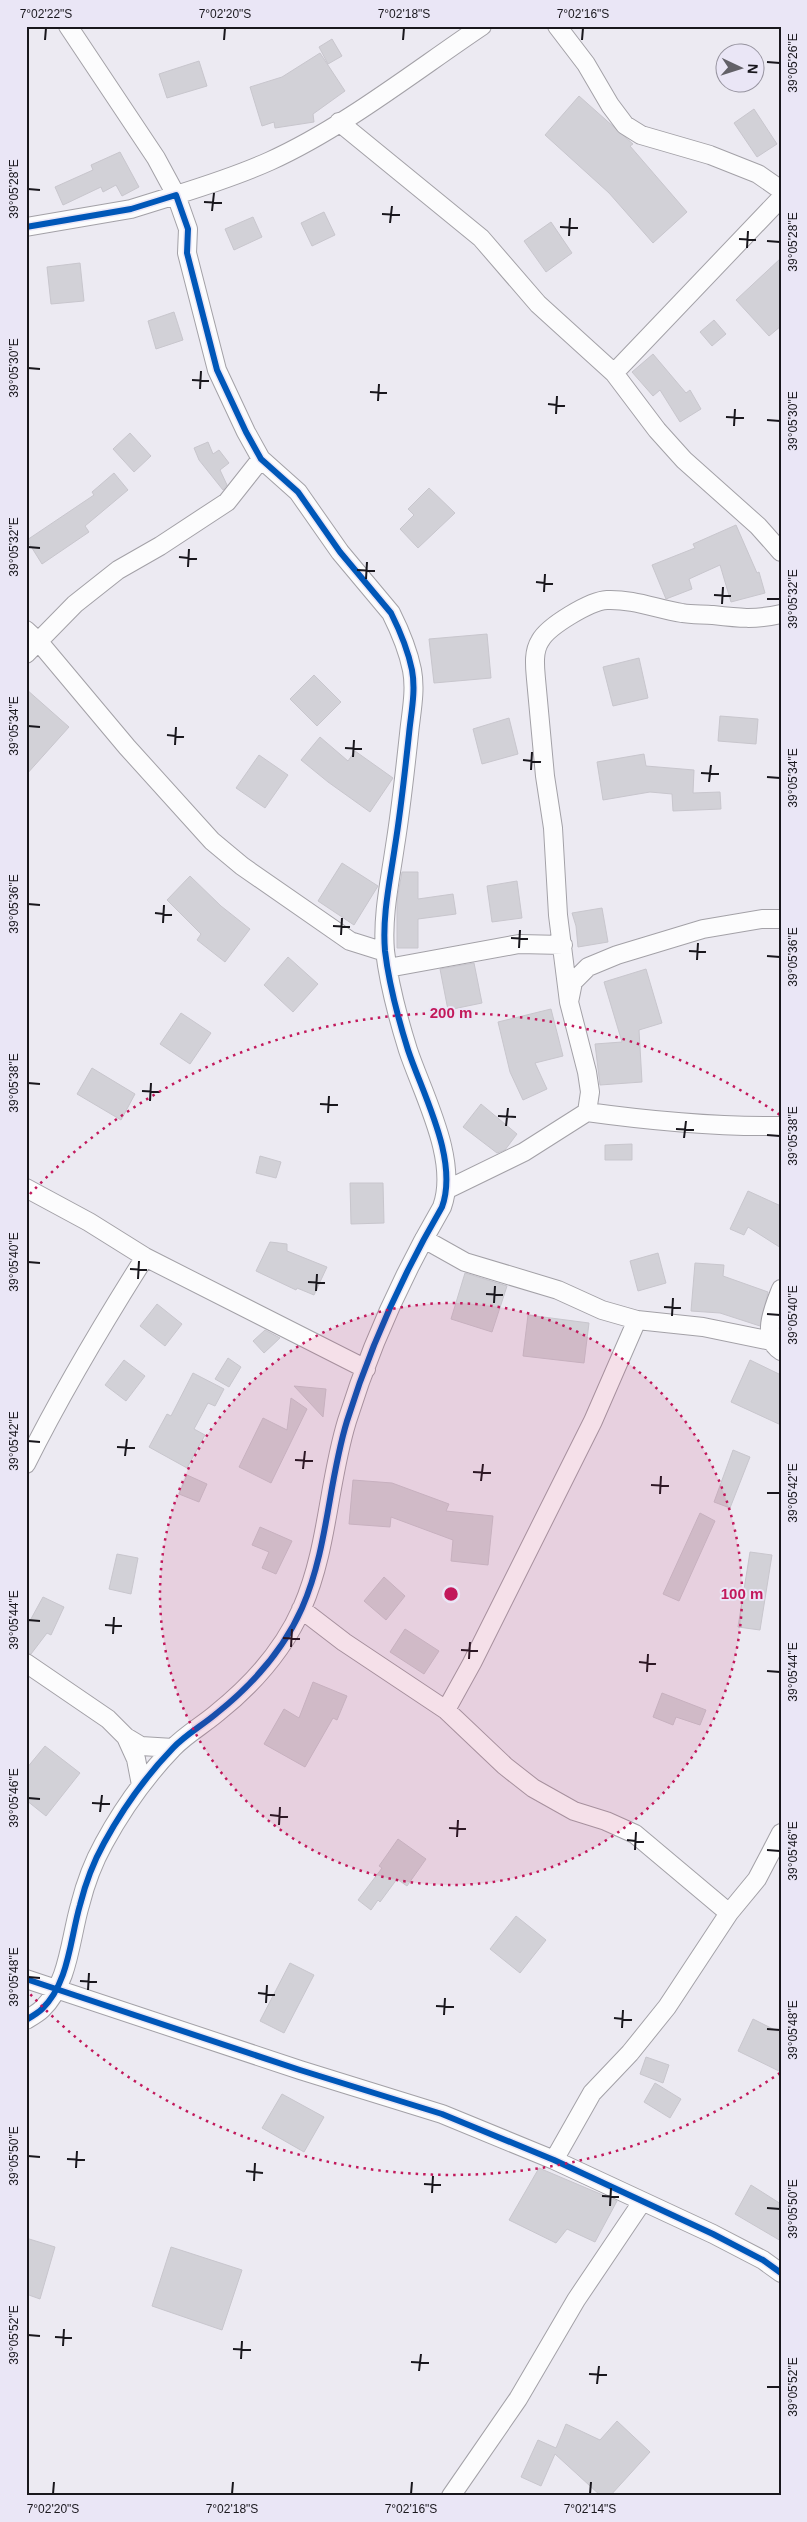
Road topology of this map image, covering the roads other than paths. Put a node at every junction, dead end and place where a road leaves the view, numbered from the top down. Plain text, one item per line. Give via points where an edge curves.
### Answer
1 (68, 26) edge
2 (482, 26) edge
3 (557, 26) edge
4 (339, 122) junction
5 (781, 190) edge
6 (176, 195) junction
7 (781, 198) edge
8 (26, 228) edge
9 (614, 374) junction
10 (261, 460) junction
11 (781, 552) edge
12 (781, 614) edge
13 (33, 636) edge
14 (26, 654) edge
15 (781, 919) edge
16 (563, 945) junction
17 (387, 960) junction
18 (569, 1002) junction
19 (587, 1112) junction
20 (781, 1126) edge
21 (26, 1188) edge
22 (446, 1190) junction
23 (424, 1238) junction
24 (145, 1257) junction
25 (781, 1289) edge
26 (637, 1320) junction
27 (776, 1346) edge
28 (366, 1369) junction
29 (26, 1464) edge
30 (302, 1609) junction
31 (26, 1663) edge
32 (446, 1710) junction
33 (126, 1737) junction
34 (173, 1748) junction
35 (141, 1785) junction
36 (781, 1833) edge
37 (729, 1914) junction
38 (26, 1979) edge
39 (55, 1990) junction
40 (26, 2020) edge
41 (554, 2160) junction
42 (642, 2202) junction
43 (780, 2270) edge
44 (451, 2496) edge

1 - 6 street via 156,158
2 - 4 street
3 - 5 street via 625,125 641,135 758,174
4 - 6 street via 271,160
4 - 9 street via 481,238 538,304
6 - 8 street via 131,209
6 - 10 street via 188,229 187,253 217,370
7 - 9 street
9 - 11 street via 684,460 758,526
10 - 13 street via 228,502 118,570
10 - 17 street via 298,492 340,552 391,613 411,664 414,693 404,785 386,896 384,932
12 - 16 street via 758,619 740,618 683,613 606,600 575,613 540,641 535,663 536,679
13 - 14 street
13 - 17 street via 212,841 242,866 350,941
15 - 18 street via 703,929 618,955 588,967 573,982
16 - 17 street via 519,944
16 - 18 street
17 - 22 street via 391,989 408,1050 437,1130
18 - 19 street via 588,1079 590,1104
19 - 20 street via 655,1121
19 - 22 street via 524,1152
21 - 24 street
22 - 23 street via 442,1207
23 - 26 street via 465,1262 558,1290 602,1310
23 - 28 street via 384,1321
24 - 28 street
24 - 29 street via 79,1363
25 - 27 street via 771,1323
26 - 27 street via 703,1326
26 - 32 street via 580,1447
28 - 30 street via 346,1422 324,1537
30 - 32 street via 344,1642
30 - 34 street via 275,1654 252,1682
31 - 33 street via 108,1719
32 - 37 street via 533,1788 574,1811 635,1834
33 - 34 street via 141,1746
33 - 35 street via 136,1759
34 - 35 street
35 - 39 street via 103,1845 80,1902 66,1966
36 - 37 street via 757,1879
37 - 41 street via 667,2007 592,2093
38 - 39 street
39 - 40 street via 42,2009
39 - 41 street via 442,2114
41 - 42 street
42 - 43 street via 713,2234
42 - 44 street via 576,2300 518,2398

